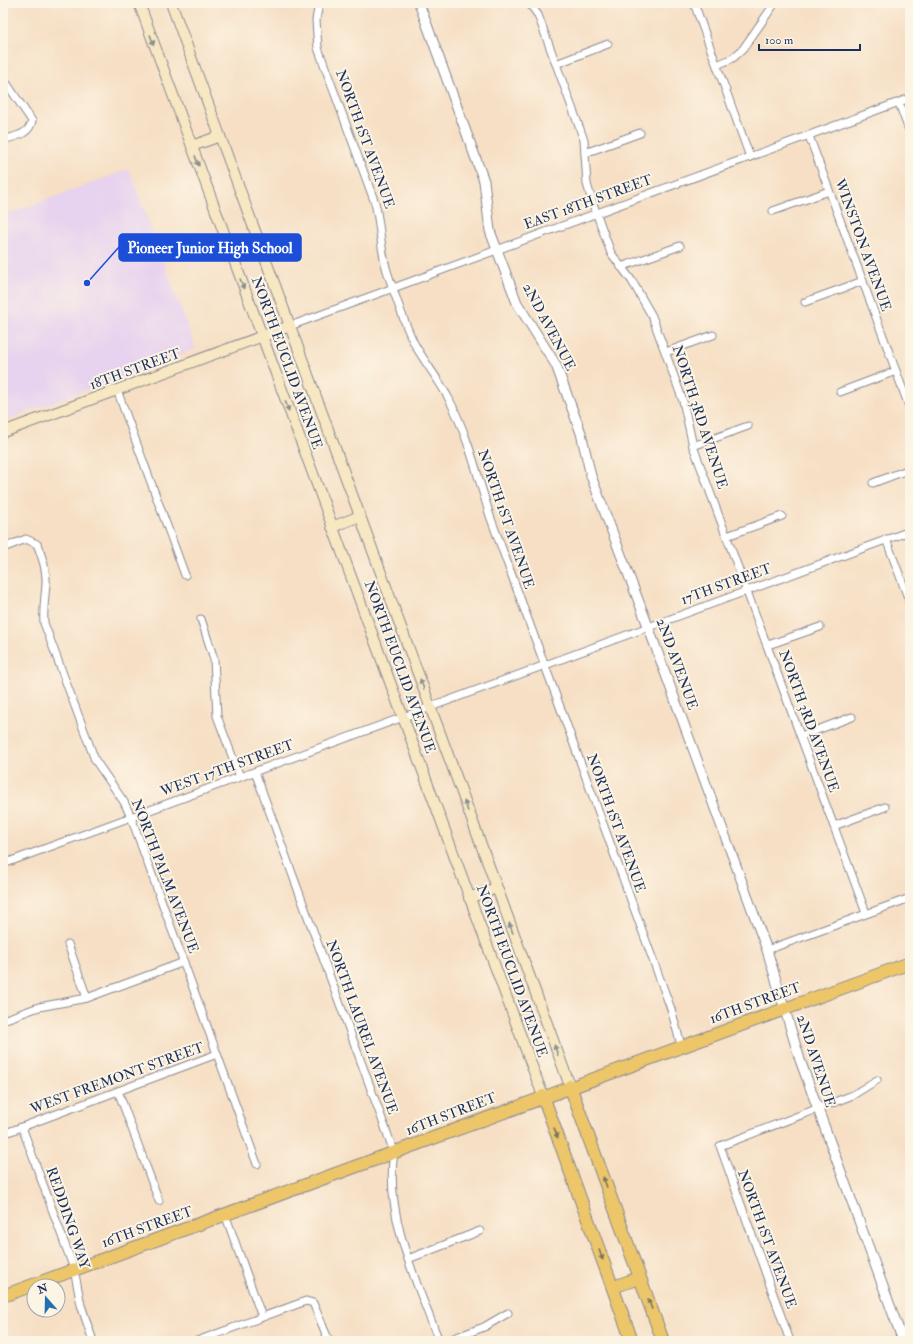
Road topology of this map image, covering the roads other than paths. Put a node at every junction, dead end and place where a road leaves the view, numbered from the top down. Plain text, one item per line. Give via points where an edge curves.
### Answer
1 (138, 3) edge
2 (171, 3) edge
3 (319, 3) edge
4 (419, 3) edge
5 (529, 3) edge
6 (694, 3) edge
7 (775, 3) edge
8 (608, 44) dead end
9 (556, 64) junction
10 (717, 65) junction
11 (3, 78) edge
12 (910, 98) edge
13 (899, 103) junction
14 (910, 133) edge
15 (640, 134) dead end
16 (220, 136) junction
17 (809, 136) junction
18 (3, 140) edge
19 (192, 146) junction
20 (585, 153) junction
21 (750, 158) junction
22 (829, 191) junction
23 (773, 212) dead end
24 (597, 214) junction
25 (680, 246) dead end
26 (497, 250) junction
27 (621, 267) junction
28 (863, 281) junction
29 (393, 288) junction
30 (806, 302) dead end
31 (290, 326) junction
32 (276, 332) joint
33 (713, 335) dead end
34 (262, 337) junction
35 (666, 352) junction
36 (896, 371) junction
37 (117, 390) junction
38 (840, 392) dead end
39 (910, 409) edge
40 (748, 426) dead end
41 (3, 432) edge
42 (693, 446) junction
43 (910, 469) edge
44 (873, 483) dead end
45 (360, 516) junction
46 (782, 516) dead end
47 (332, 527) junction
48 (910, 531) edge
49 (727, 536) junction
50 (886, 540) junction
51 (3, 548) edge
52 (185, 575) dead end
53 (748, 590) junction
54 (910, 603) edge
55 (201, 619) dead end
56 (648, 626) junction
57 (820, 627) dead end
58 (768, 645) junction
59 (544, 665) junction
60 (430, 707) junction
61 (415, 712) joint
62 (402, 717) junction
63 (852, 717) dead end
64 (801, 736) junction
65 (255, 772) junction
66 (240, 777) junction
67 (885, 807) dead end
68 (131, 817) junction
69 (834, 826) junction
70 (3, 864) edge
71 (496, 888) junction
72 (469, 898) junction
73 (910, 898) edge
74 (866, 913) junction
75 (68, 944) dead end
76 (767, 950) junction
77 (184, 962) junction
78 (910, 963) edge
79 (87, 998) junction
80 (784, 1009) junction
81 (3, 1020) edge
82 (681, 1045) junction
83 (218, 1054) junction
84 (877, 1080) dead end
85 (570, 1086) junction
86 (118, 1091) junction
87 (543, 1096) junction
88 (817, 1110) junction
89 (22, 1127) junction
90 (3, 1134) edge
91 (394, 1152) junction
92 (257, 1164) dead end
93 (159, 1201) dead end
94 (225, 1214) junction
95 (480, 1231) dead end
96 (408, 1259) junction
97 (74, 1269) junction
98 (640, 1278) junction
99 (613, 1287) junction
100 (3, 1296) edge
101 (508, 1313) dead end
102 (262, 1317) junction
103 (214, 1338) edge
104 (93, 1341) edge
105 (197, 1341) edge
106 (329, 1341) edge
107 (439, 1341) edge
108 (446, 1341) edge
109 (632, 1341) edge
110 (663, 1341) edge
111 (790, 1341) edge
112 (903, 1341) edge

1 -> 19 main road, NORTH EUCLID AVENUE
2 - 16 main road, NORTH EUCLID AVENUE
3 - 29 street, NORTH 1ST AVENUE via 316,20 318,48 375,203 380,223 383,257
4 - 26 street, 2ND AVENUE via 484,181 490,231
5 - 9 street, NORTH 3RD AVENUE via 538,15
6 - 10 street
7 - 10 street via 743,49 733,58
8 - 9 street
9 - 20 street, NORTH 3RD AVENUE via 584,140
10 - 21 street
11 - 18 street via 32,121 26,132
12 - 13 street, EAST 18TH STREET
13 - 14 street
13 - 17 street, EAST 18TH STREET
15 - 20 street
16 - 19 main road
16 - 31 main road, NORTH EUCLID AVENUE
17 - 21 street, EAST 18TH STREET
17 - 22 street, WINSTON AVENUE
19 -> 34 main road, NORTH EUCLID AVENUE
20 - 24 street, NORTH 3RD AVENUE via 587,184
21 - 24 street, EAST 18TH STREET
22 - 23 street
22 - 28 street, WINSTON AVENUE
24 - 26 street, EAST 18TH STREET
24 - 27 street, NORTH 3RD AVENUE via 612,253
25 - 27 street
26 - 29 street, EAST 18TH STREET
26 - 56 street, 2ND AVENUE via 517,303 556,365 581,432 591,476
27 - 35 street, NORTH 3RD AVENUE via 652,316
28 - 30 street
28 - 36 street, WINSTON AVENUE
29 - 31 street, EAST 18TH STREET
29 - 59 street, NORTH 1ST AVENUE via 414,343 449,398 456,415
31 - 32 main road, EAST 18TH STREET
31 - 45 main road, NORTH EUCLID AVENUE
32 - 34 main road, 18TH STREET
33 - 35 street
34 - 37 main road, 18TH STREET
34 -> 47 main road, NORTH EUCLID AVENUE
35 - 42 street, NORTH 3RD AVENUE via 683,401
36 - 38 street
36 - 39 street, WINSTON AVENUE
37 - 41 main road, 18TH STREET
37 - 52 street
40 - 42 street
42 - 49 street, NORTH 3RD AVENUE
43 - 44 street
45 - 47 main road
60 -> 45 main road, NORTH EUCLID AVENUE
46 - 49 street
47 - 62 main road, NORTH EUCLID AVENUE
48 - 50 street, 17TH STREET
49 - 53 street, NORTH 3RD AVENUE
50 - 53 street, 17TH STREET
50 - 54 street
51 - 68 street, NORTH PALM AVENUE via 26,539 37,544 40,550 46,583 44,623 95,760 124,802
53 - 56 street, 17TH STREET
53 - 58 street, NORTH 3RD AVENUE
55 - 66 street via 213,655 217,716
56 - 59 street, 17TH STREET
56 - 76 street, 2ND AVENUE
57 - 58 street
58 - 64 street, NORTH 3RD AVENUE
59 - 60 street, 17TH STREET
59 - 82 street, NORTH 1ST AVENUE via 671,1009
60 - 61 street, 17TH STREET
71 -> 60 main road, NORTH EUCLID AVENUE
61 - 62 street, WEST 17TH STREET
62 - 65 street, WEST 17TH STREET
62 - 72 main road, NORTH EUCLID AVENUE
63 - 64 street
64 - 69 street, NORTH 3RD AVENUE
65 - 66 street, WEST 17TH STREET
65 - 91 street, NORTH LAUREL AVENUE
66 - 68 street, WEST 17TH STREET
67 - 69 street
68 - 70 street, WEST 17TH STREET
68 - 77 street, NORTH PALM AVENUE
69 - 74 street, NORTH 3RD AVENUE
71 - 72 main road
85 -> 71 main road, NORTH EUCLID AVENUE
72 - 87 main road, NORTH EUCLID AVENUE
73 - 74 street
74 - 76 street
75 - 79 street
76 - 80 street, 2ND AVENUE
77 - 79 street
77 - 83 street, NORTH PALM AVENUE
78 - 80 main road, 16TH STREET
79 - 81 street via 39,1007
80 - 82 main road, 16TH STREET
80 - 88 street, 2ND AVENUE
82 - 85 main road, 16TH STREET
83 - 86 street, WEST FREMONT STREET
83 - 92 street, NORTH PALM AVENUE
84 - 88 street via 853,1095
85 - 87 main road, 16TH STREET
98 -> 85 main road, NORTH EUCLID AVENUE
86 - 89 street, WEST FREMONT STREET
86 - 93 street
87 - 91 main road, 16TH STREET
87 -> 99 main road, NORTH EUCLID AVENUE
88 - 111 street, NORTH 1ST AVENUE via 720,1146
88 - 112 street, 2ND AVENUE
89 - 90 street, WEST FREMONT STREET
89 - 97 street, REDDING WAY
91 - 94 main road, 16TH STREET
91 - 96 street, NORTH LAUREL AVENUE via 392,1166 396,1213
94 - 97 main road, 16TH STREET
94 - 102 street
95 - 96 street
96 - 107 street, NORTH LAUREL AVENUE
97 - 100 main road, 16TH STREET
97 - 104 street, REDDING WAY via 81,1305
98 - 99 main road
110 -> 98 main road, NORTH EUCLID AVENUE
99 - 109 main road, NORTH EUCLID AVENUE
101 - 108 street via 484,1327
102 - 103 street
102 - 106 street via 306,1301 313,1303
103 - 105 street

